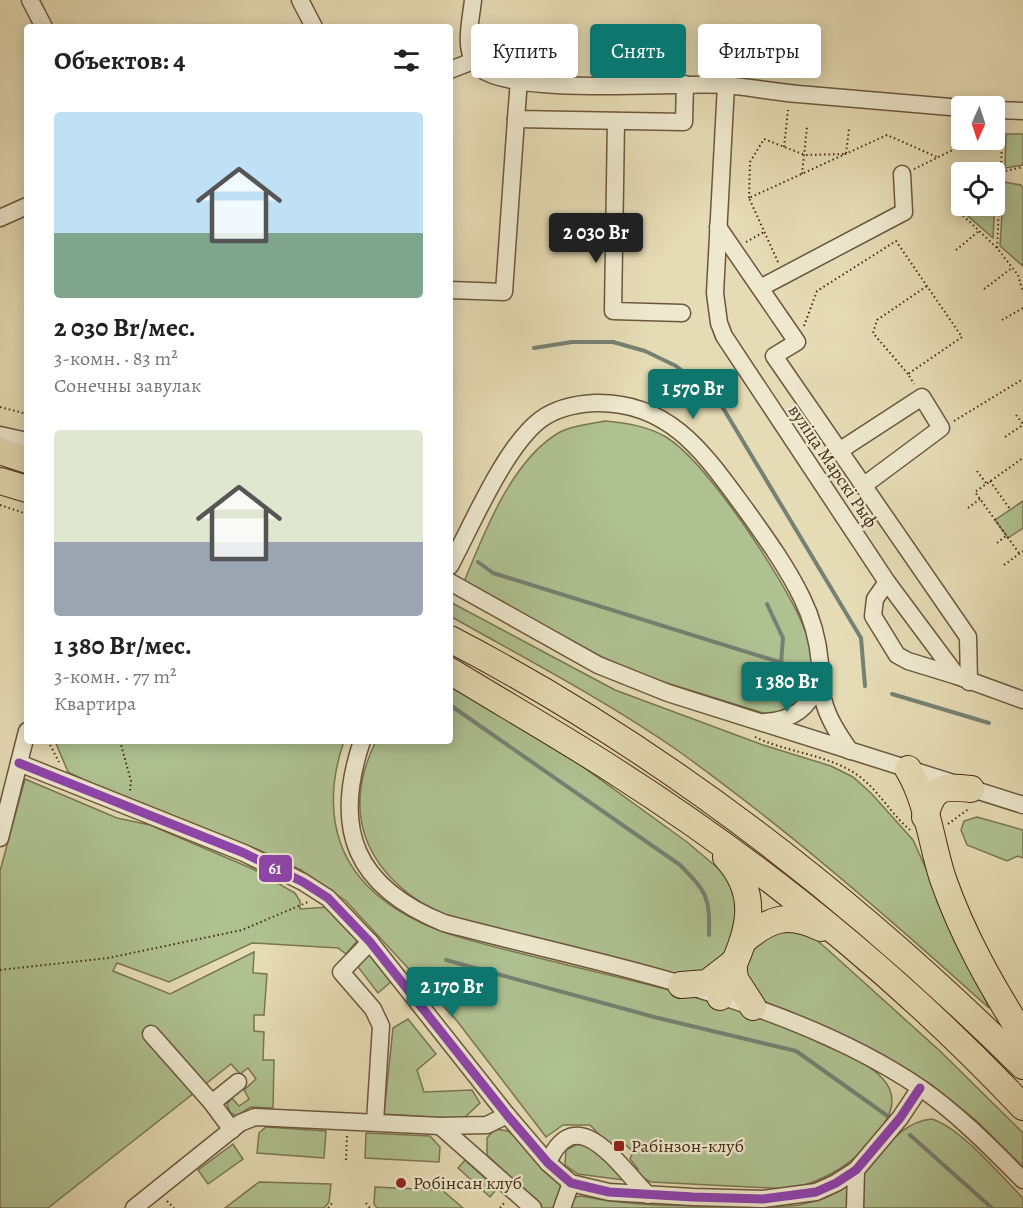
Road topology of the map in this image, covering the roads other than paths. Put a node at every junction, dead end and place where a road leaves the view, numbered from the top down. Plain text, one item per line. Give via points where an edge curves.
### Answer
1 (30, 0) edge
2 (300, 0) edge
3 (473, 0) edge
4 (42, 24) edge
5 (312, 24) edge
6 (471, 54) edge
7 (471, 62) edge
8 (453, 69) edge
9 (509, 78) edge
10 (519, 80) junction
11 (685, 84) junction
12 (726, 86) junction
13 (951, 107) edge
14 (1005, 111) edge
15 (1023, 111) edge
16 (516, 119) junction
17 (616, 121) junction
18 (902, 174) road end
19 (24, 207) edge
20 (0, 218) edge
21 (718, 227) junction
22 (760, 288) junction
23 (453, 290) edge
24 (682, 313) dead end
25 (0, 435) edge
26 (24, 440) edge
27 (0, 451) edge
28 (839, 451) junction
29 (24, 459) edge
30 (0, 481) edge
31 (863, 486) junction
32 (24, 488) edge
33 (453, 560) edge
34 (887, 582) junction
35 (453, 584) edge
36 (453, 641) edge
37 (453, 673) edge
38 (963, 679) junction
39 (821, 682) junction
40 (1023, 700) edge
41 (759, 722) junction
42 (804, 737) junction
43 (24, 743) edge
44 (361, 744) edge
45 (850, 751) junction
46 (19, 763) junction
47 (908, 769) junction
48 (970, 789) junction
49 (1023, 804) edge
50 (926, 817) junction
51 (699, 828) junction
52 (0, 838) edge
53 (841, 937) junction
54 (370, 942) junction
55 (738, 952) junction
56 (681, 985) junction
57 (720, 997) junction
58 (753, 1007) junction
59 (151, 1034) dead end
60 (1023, 1036) edge
61 (1023, 1066) edge
62 (238, 1082) dead end
63 (920, 1088) junction
64 (212, 1103) junction
65 (1023, 1107) edge
66 (507, 1115) junction
67 (375, 1122) junction
68 (440, 1126) junction
69 (232, 1130) junction
70 (548, 1163) junction
71 (856, 1170) junction
72 (1023, 1180) edge
73 (571, 1183) junction
74 (648, 1195) junction
75 (134, 1208) edge
76 (533, 1208) edge
77 (562, 1208) edge
78 (855, 1208) edge

1 - 4 street
2 - 5 street
3 - 6 street
7 - 8 street
9 - 10 street
10 - 11 street via 591,86
10 - 16 street
11 - 12 street
11 - 17 street via 684,122
12 - 13 street
12 - 21 street, вуліца Марскі Рыф
14 - 15 street
16 - 17 street
16 - 23 street via 504,292
17 - 24 street via 612,311
18 - 22 street via 904,212
19 - 20 street
21 - 22 street
21 - 34 street, вуліца Марскі Рыф via 715,293 724,336
22 - 28 street via 798,342 774,356
25 - 26 street
27 - 29 highway
28 - 31 street
28 - 31 street via 921,397 941,428
30 - 32 highway
31 - 38 street via 968,637
33 - 39 street via 520,440 540,420 579,404 623,405 650,412 672,425 703,454 790,575 812,622
34 - 38 street, вуліца Марскі Рыф
34 - 38 street via 875,599 873,616 897,655
35 - 41 street via 598,665 668,693
36 - 61 highway via 577,711 758,835 917,967
37 - 51 highway via 613,770
38 - 40 street
39 - 41 street via 802,711 779,721
39 - 42 street
39 - 45 street via 827,710
41 - 42 street
42 - 45 street
43 - 46 street
44 - 56 street via 350,783 349,826 365,864 396,897 421,914 444,923
45 - 47 street
46 - 52 street
46 - 54 street via 244,853 303,882 328,898
47 - 48 street
47 - 50 highway via 920,792
48 - 49 street
48 - 50 highway via 939,789 933,794
50 - 60 highway via 939,867 967,940
51 - 53 highway
51 - 55 highway via 739,871 746,887 749,919
53 - 55 highway via 809,922 775,920 760,926
53 - 65 highway via 939,1024
54 - 66 street
54 - 67 street via 340,972 373,1009 381,1026
55 - 56 highway via 707,982
55 - 57 highway
55 - 58 highway via 735,979
56 - 57 street
57 - 58 street
58 - 63 street via 829,1037
59 - 64 street
62 - 64 street
63 - 71 street
63 - 72 street via 953,1112
64 - 69 street
66 - 68 street via 487,1125
66 - 70 street
67 - 68 street
67 - 69 street via 255,1118
68 - 76 street
69 - 75 street
70 - 73 street
70 - 74 street via 555,1147 566,1136 586,1136
71 - 74 street via 836,1184 791,1197
71 - 78 street
73 - 74 street via 609,1192
73 - 77 street

